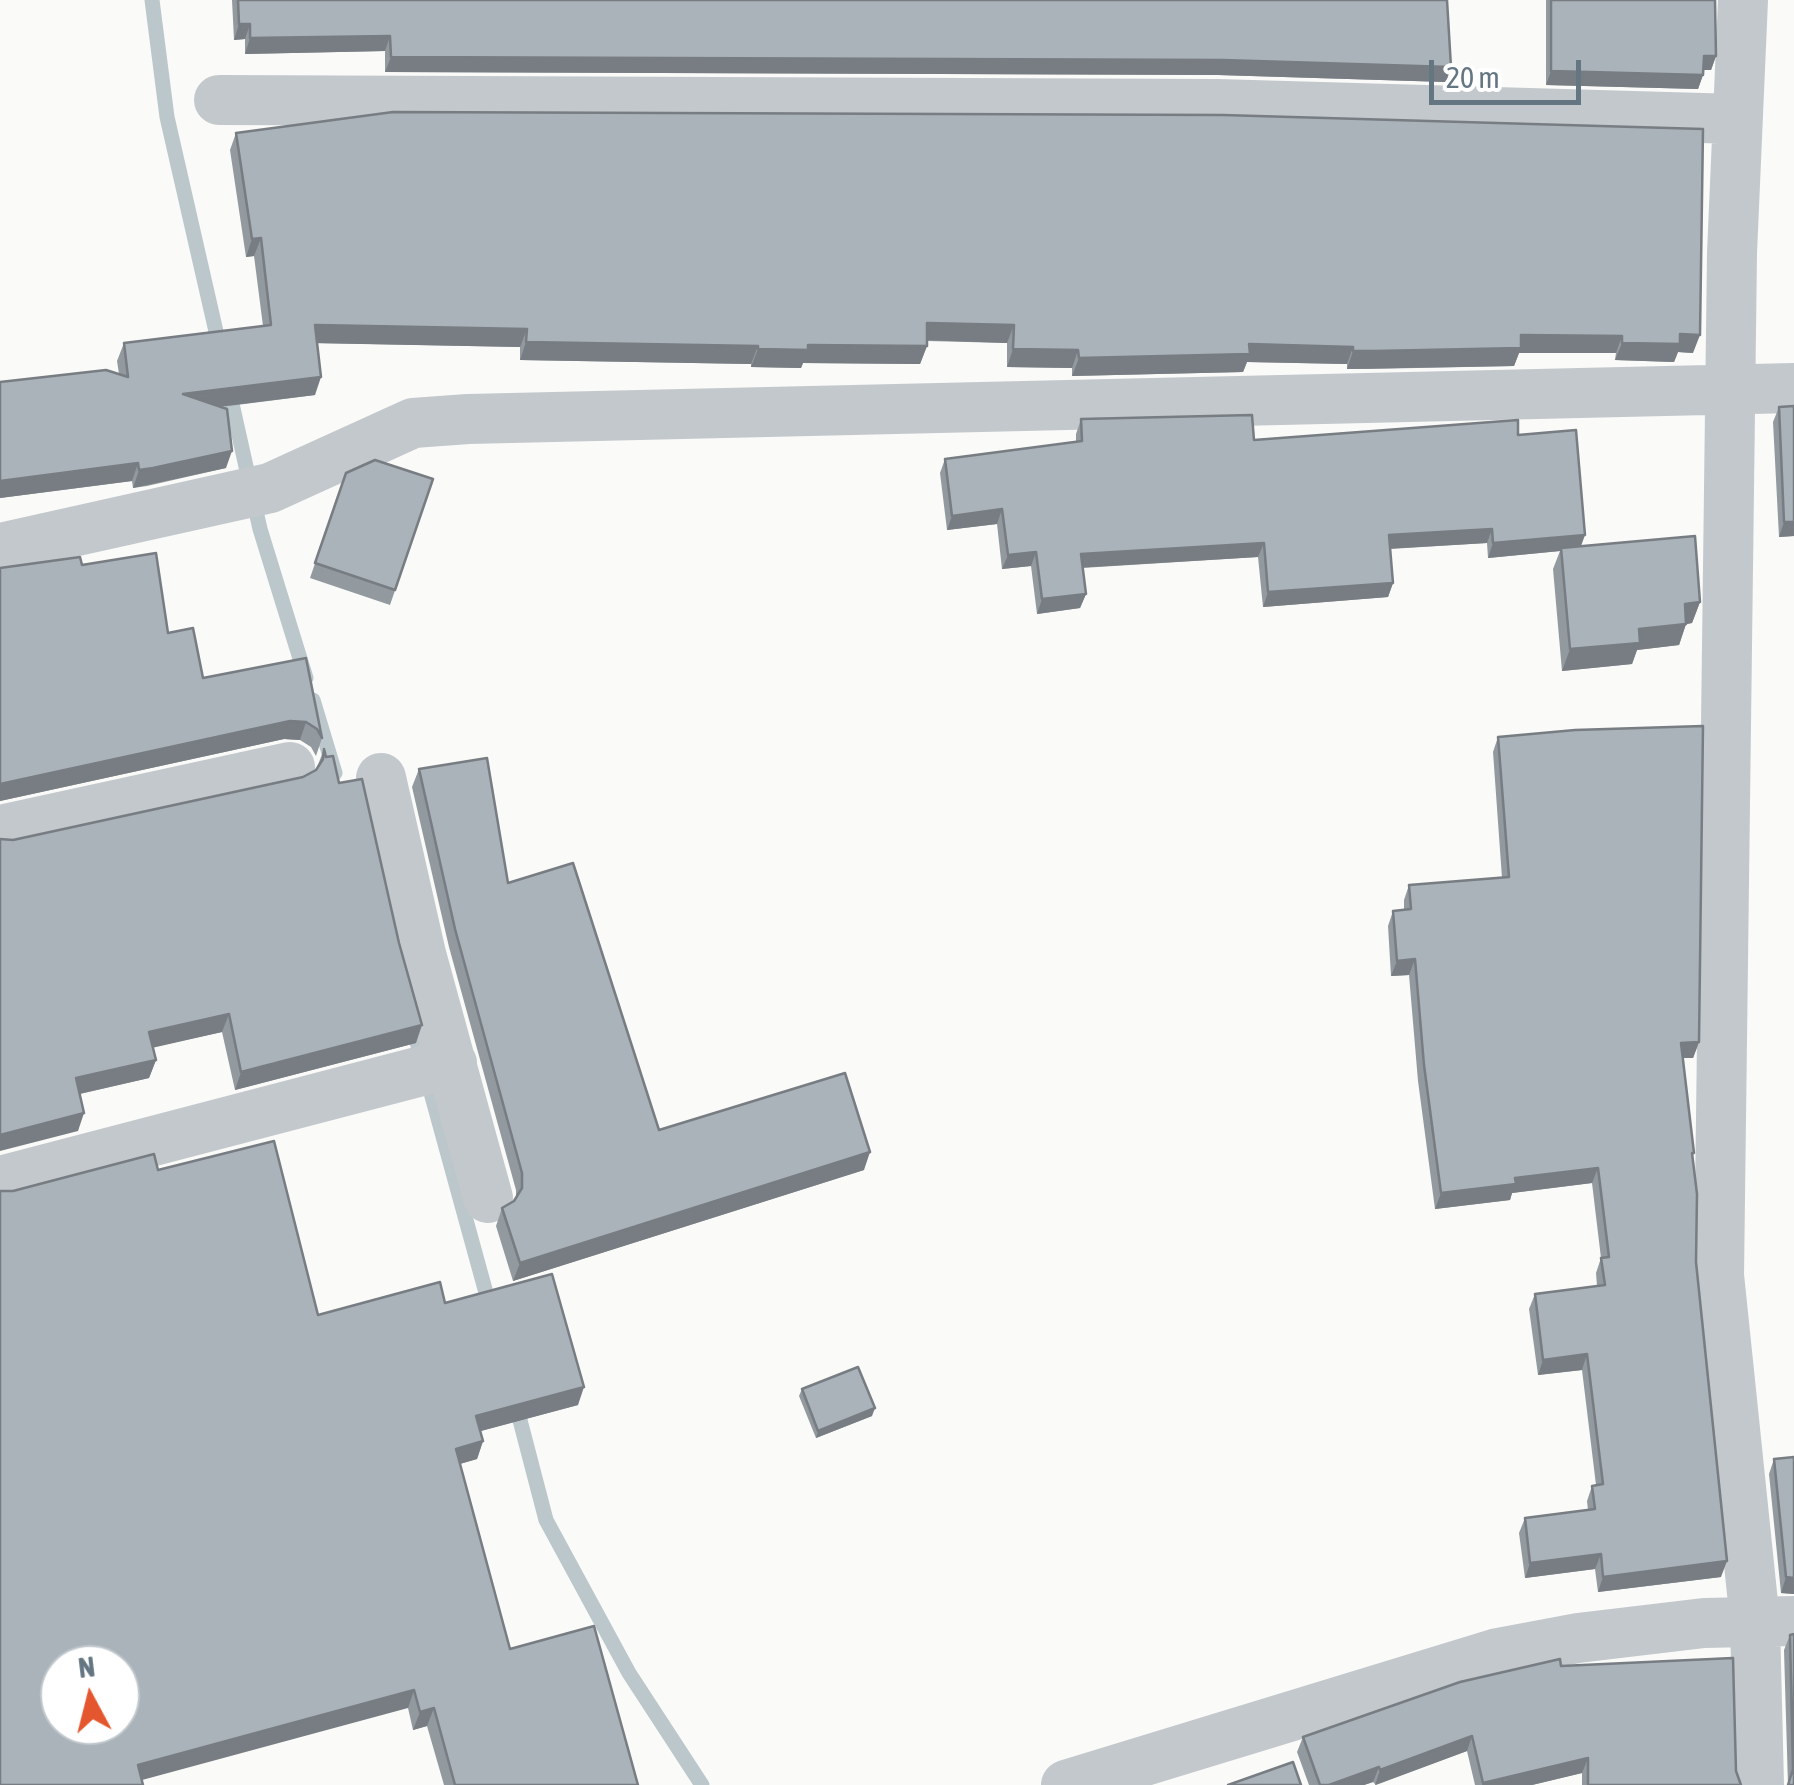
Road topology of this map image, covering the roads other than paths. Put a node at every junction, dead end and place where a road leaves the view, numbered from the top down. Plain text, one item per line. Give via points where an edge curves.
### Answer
1 (1743, 0) edge
2 (218, 100) dead end
3 (1737, 120) junction
4 (1730, 388) junction
5 (1794, 388) edge
6 (0, 548) edge
7 (290, 767) dead end
8 (381, 778) dead end
9 (0, 830) edge
10 (430, 1068) junction
11 (0, 1180) edge
12 (488, 1198) dead end
13 (1774, 1621) edge
14 (1066, 1785) edge
15 (1759, 1785) edge

1 - 3 street
2 - 3 street via 1197,104
3 - 4 street
4 - 5 street
4 - 6 street via 413,423 251,493
4 - 13 street via 1719,1275
7 - 9 street
8 - 10 street via 421,954
10 - 11 street
10 - 12 street
13 - 14 street via 1704,1622 1498,1653
13 - 15 street

